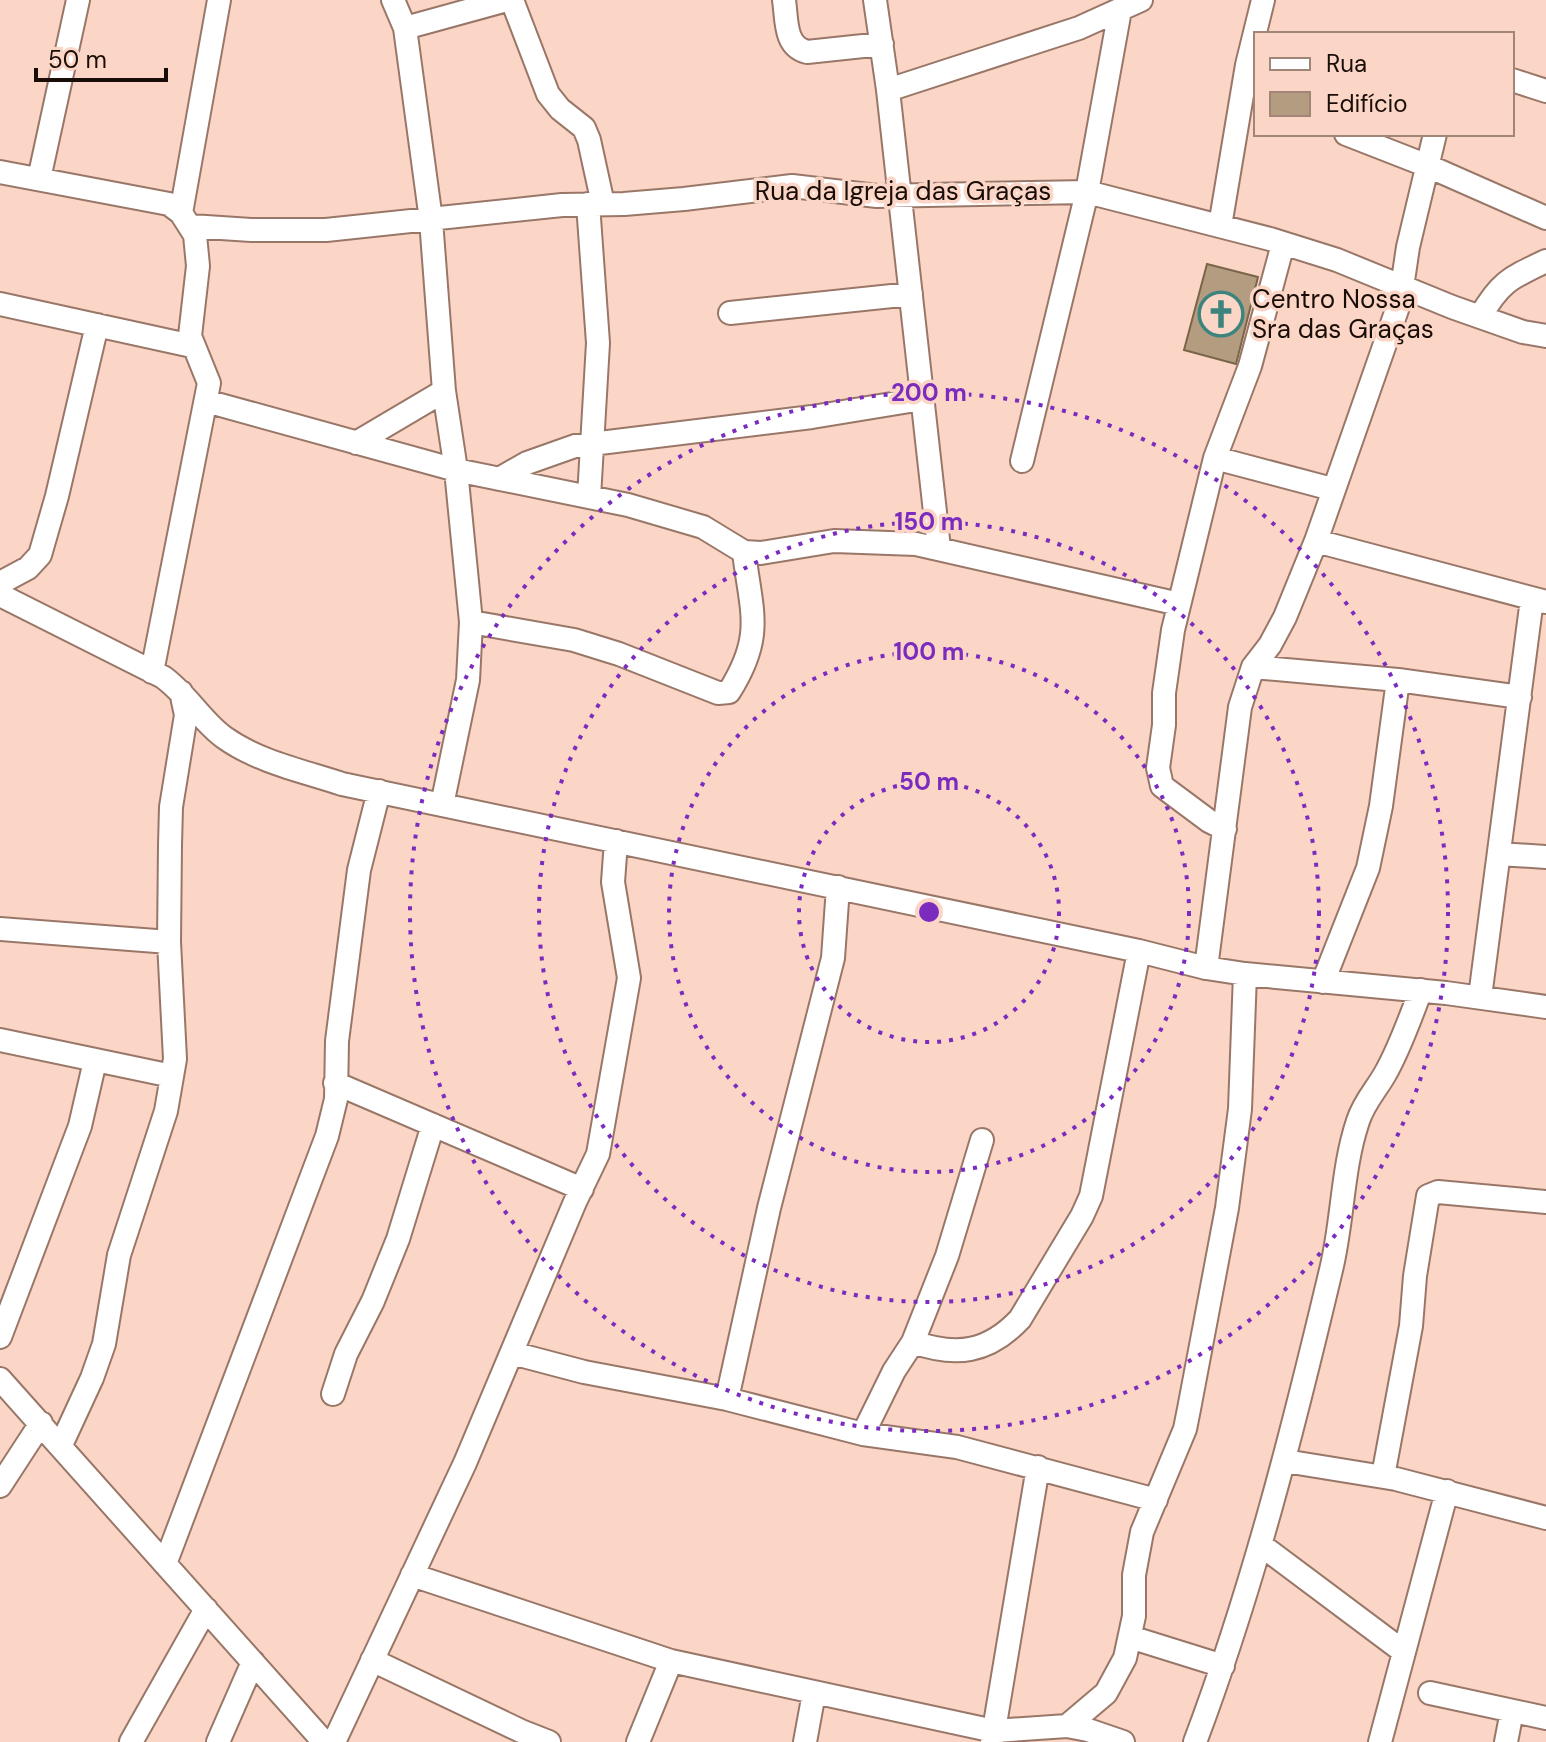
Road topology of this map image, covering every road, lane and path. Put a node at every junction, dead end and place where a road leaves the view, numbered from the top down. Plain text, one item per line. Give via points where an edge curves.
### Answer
1 (78, 0) edge
2 (219, 0) edge
3 (393, 0) edge
4 (510, 0) edge
5 (784, 0) edge
6 (875, 0) edge
7 (1141, 0) edge
8 (1263, 0) edge
9 (1120, 10) junction
10 (405, 28) junction
11 (1258, 32) edge
12 (882, 44) junction
13 (1254, 62) edge
14 (1514, 81) edge
15 (888, 90) junction
16 (1546, 91) edge
17 (1249, 96) edge
18 (1351, 136) edge
19 (1435, 136) edge
20 (1428, 166) junction
21 (0, 172) edge
22 (39, 179) junction
23 (1087, 192) junction
24 (900, 195) junction
25 (596, 204) junction
26 (1546, 218) edge
27 (186, 220) junction
28 (431, 220) junction
29 (1220, 226) junction
30 (1283, 244) junction
31 (1546, 261) edge
32 (1402, 287) junction
33 (911, 294) junction
34 (0, 304) edge
35 (730, 313) dead end
36 (1480, 317) junction
37 (97, 325) junction
38 (1546, 336) edge
39 (192, 346) junction
40 (444, 391) junction
41 (922, 399) junction
42 (206, 401) junction
43 (356, 443) junction
44 (593, 444) junction
45 (1215, 458) junction
46 (1022, 461) dead end
47 (456, 470) junction
48 (499, 479) junction
49 (1332, 489) junction
50 (589, 497) junction
51 (1316, 541) junction
52 (939, 548) junction
53 (744, 552) junction
54 (0, 583) edge
55 (0, 595) edge
56 (1539, 601) edge
57 (1179, 604) junction
58 (471, 622) junction
59 (1253, 667) junction
60 (152, 672) junction
61 (1398, 680) junction
62 (181, 691) junction
63 (1520, 697) junction
64 (379, 791) junction
65 (442, 805) junction
66 (1225, 829) junction
67 (616, 841) junction
68 (1499, 854) junction
69 (1546, 857) edge
70 (838, 887) junction
71 (0, 929) edge
72 (169, 942) junction
73 (1139, 951) junction
74 (1206, 968) junction
75 (1245, 974) junction
76 (1323, 982) junction
77 (1421, 990) junction
78 (1480, 997) junction
79 (1546, 1007) edge
80 (0, 1040) edge
81 (95, 1061) junction
82 (172, 1076) junction
83 (335, 1083) junction
84 (433, 1125) junction
85 (982, 1140) dead end
86 (582, 1189) junction
87 (1546, 1202) edge
88 (0, 1337) edge
89 (913, 1342) junction
90 (512, 1353) junction
91 (0, 1379) edge
92 (333, 1394) dead end
93 (727, 1399) junction
94 (41, 1423) junction
95 (863, 1434) junction
96 (61, 1445) junction
97 (1285, 1461) junction
98 (1038, 1467) junction
99 (1383, 1476) junction
100 (0, 1486) edge
101 (1447, 1491) junction
102 (1156, 1500) junction
103 (1546, 1518) edge
104 (1261, 1545) junction
105 (165, 1564) junction
106 (412, 1575) junction
107 (206, 1609) junction
108 (1130, 1637) junction
109 (1404, 1652) junction
110 (372, 1660) junction
111 (671, 1661) junction
112 (253, 1662) junction
113 (1223, 1666) junction
114 (814, 1693) junction
115 (1430, 1693) dead end
116 (1512, 1711) junction
117 (1546, 1718) edge
118 (1067, 1726) junction
119 (993, 1737) edge
120 (131, 1742) edge
121 (218, 1742) edge
122 (324, 1742) edge
123 (334, 1742) edge
124 (549, 1742) edge
125 (638, 1742) edge
126 (805, 1742) edge
127 (1123, 1742) edge
128 (1195, 1742) edge
129 (1380, 1742) edge
130 (1506, 1742) edge

1 - 22 street
2 - 27 street
3 - 10 street
4 - 10 street
4 - 25 street via 548,94 584,128
5 - 12 street via 790,40 797,49
6 - 12 street
7 - 9 street
8 - 11 street
9 - 15 street
9 - 23 street
10 - 28 street
12 - 15 street
13 - 17 street
14 - 16 street
15 - 24 street
17 - 29 street
18 - 20 street
19 - 20 street
20 - 26 street
20 - 32 street
21 - 22 street, Rua da Igreja das Graças
22 - 27 street, Rua da Igreja das Graças via 169,204
23 - 24 street, Rua da Igreja das Graças
23 - 29 street, Rua da Igreja das Graças
23 - 46 street
24 - 25 street, Rua da Igreja das Graças via 792,186
24 - 33 street
25 - 28 street, Rua da Igreja das Graças
25 - 44 street
27 - 28 street, Rua da Igreja das Graças via 291,231
27 - 39 street via 198,253
28 - 40 street
29 - 30 street, Rua da Igreja das Graças
30 - 32 street, Rua da Igreja das Graças
30 - 45 street via 1250,366
31 - 36 street via 1505,281
32 - 36 street, Rua da Igreja das Graças
32 - 49 street
33 - 35 street
33 - 41 street
34 - 37 street
36 - 38 street, Rua da Igreja das Graças
37 - 39 street
37 - 54 street via 40,555
39 - 42 street via 209,383
40 - 43 street
40 - 47 street
41 - 44 street
41 - 52 street
42 - 43 street
42 - 60 street
43 - 47 street
44 - 48 street via 554,452
44 - 50 street
45 - 49 street
45 - 57 street
47 - 48 street
47 - 58 street
48 - 50 street
49 - 51 street
50 - 53 street via 703,527
51 - 56 street
51 - 59 street via 1285,617
52 - 53 street via 834,541
52 - 57 street
53 - 58 street via 753,644 729,692 718,693 574,640
55 - 60 street
56 - 63 street
57 - 66 street via 1164,693 1159,776 1173,796
58 - 65 street via 468,680
59 - 61 street
59 - 66 street via 1240,707
60 - 62 street
61 - 63 street
61 - 76 street via 1368,868
62 - 64 street via 225,738 269,761
62 - 72 street via 186,715 171,807
63 - 68 street
64 - 65 street
64 - 83 street via 359,870
65 - 67 street
66 - 74 street
67 - 70 street
67 - 86 street via 613,882 629,978 598,1154
68 - 69 street
68 - 78 street
70 - 73 street
70 - 93 street via 833,958
71 - 72 street
72 - 82 street
73 - 74 street
73 - 89 street via 1091,1196 1082,1216 1020,1319 1006,1333 977,1348 956,1351
74 - 75 street
75 - 76 street
75 - 102 street via 1240,1109 1227,1208 1187,1419
76 - 77 street
77 - 78 street
77 - 97 street via 1358,1121 1337,1244
78 - 79 street
80 - 81 street
81 - 82 street
81 - 88 street via 80,1126
82 - 96 street via 166,1111 119,1255 104,1344
83 - 84 street
83 - 105 street via 327,1136
84 - 86 street
84 - 92 street via 398,1239
85 - 89 street via 947,1256
86 - 90 street
87 - 99 street via 1438,1192 1428,1196
89 - 95 street
90 - 93 street
90 - 106 street
91 - 94 street
93 - 95 street
94 - 96 street
94 - 100 street
95 - 98 street via 957,1447
96 - 105 street
97 - 99 street
97 - 104 street
98 - 102 street
98 - 119 street
99 - 101 street
101 - 103 street
101 - 109 street
102 - 108 street via 1138,1549
104 - 109 street
104 - 113 street
105 - 107 street
106 - 110 street
106 - 111 street
107 - 112 street
107 - 120 street
108 - 113 street
108 - 118 street via 1106,1693
109 - 129 street
110 - 123 street
110 - 124 street
111 - 114 street
111 - 125 street
112 - 121 street
112 - 122 street
113 - 128 street
114 - 119 street
114 - 126 street
115 - 116 street
116 - 117 street
116 - 130 street
118 - 119 street
118 - 127 street

